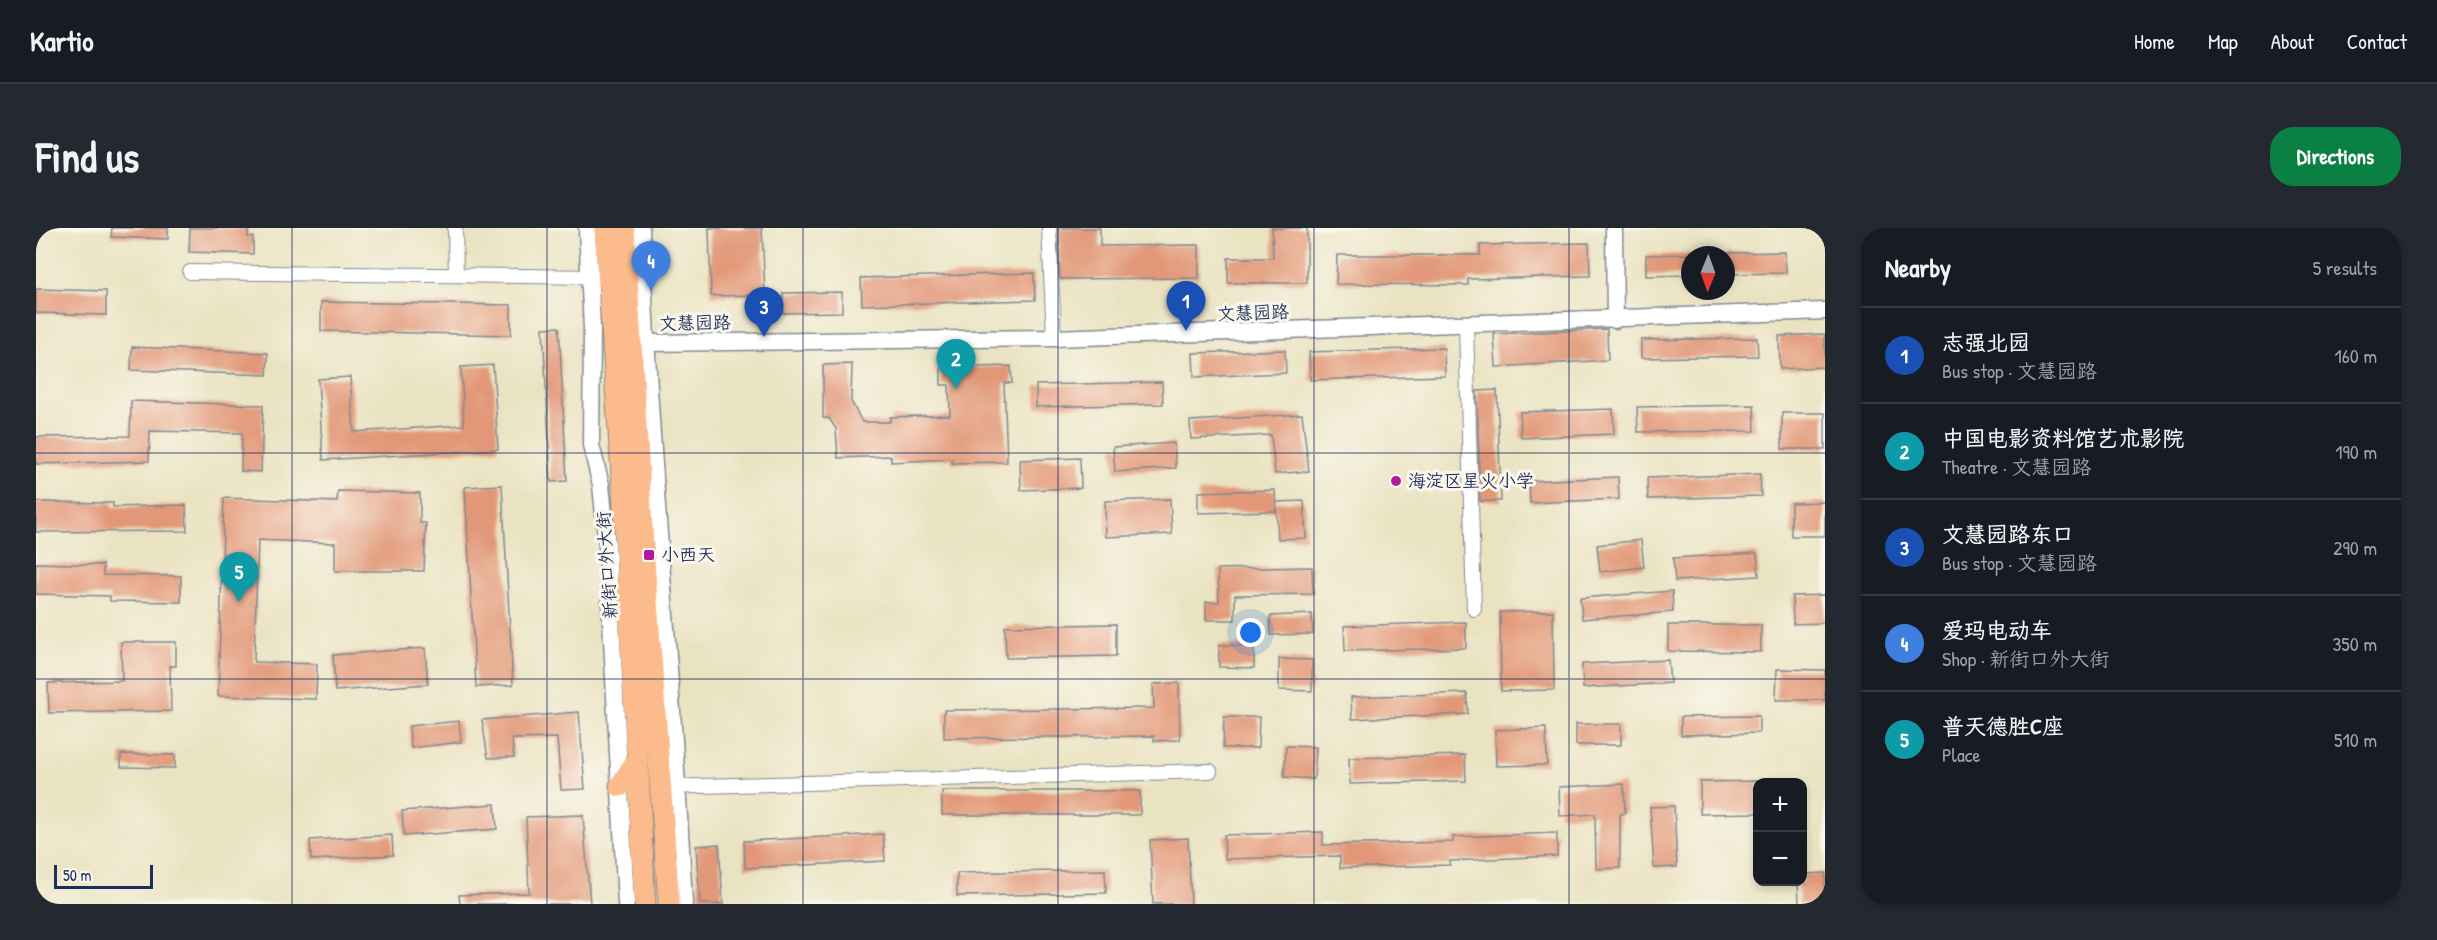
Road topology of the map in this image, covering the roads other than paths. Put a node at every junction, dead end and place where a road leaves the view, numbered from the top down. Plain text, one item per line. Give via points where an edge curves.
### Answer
1 (455, 228) edge
2 (587, 228) edge
3 (605, 228) edge
4 (624, 228) edge
5 (641, 228) edge
6 (1049, 228) edge
7 (1614, 228) edge
8 (190, 272) dead end
9 (456, 275) junction
10 (599, 278) junction
11 (1822, 310) edge
12 (1615, 320) junction
13 (1466, 326) junction
14 (1054, 338) junction
15 (645, 343) junction
16 (1474, 609) dead end
17 (637, 760) junction
18 (1210, 771) dead end
19 (620, 786) junction
20 (670, 787) junction
21 (626, 904) edge
22 (645, 904) edge
23 (669, 904) edge
24 (684, 904) edge

1 - 9 street
2 - 10 street, 新街口外大街
3 - 10 main road, 新街口外大街
4 - 20 main road, 新街口外大街 via 644,560
5 - 15 street, 新街口外大街
6 - 14 street
7 - 12 street
8 - 9 street
9 - 10 street
10 - 17 main road, 新街口外大街
10 - 19 street, 新街口外大街 via 591,445 601,485 607,545
11 - 12 street, 文慧园路
12 - 13 street, 文慧园路
13 - 14 street, 文慧园路
13 - 16 street
14 - 15 street, 文慧园路
15 - 20 street, 新街口外大街
17 - 19 main road
17 - 22 main road, 新街口外大街
18 - 20 street
19 - 21 street, 新街口外大街
20 - 23 main road, 新街口外大街
20 - 24 street, 新街口外大街

